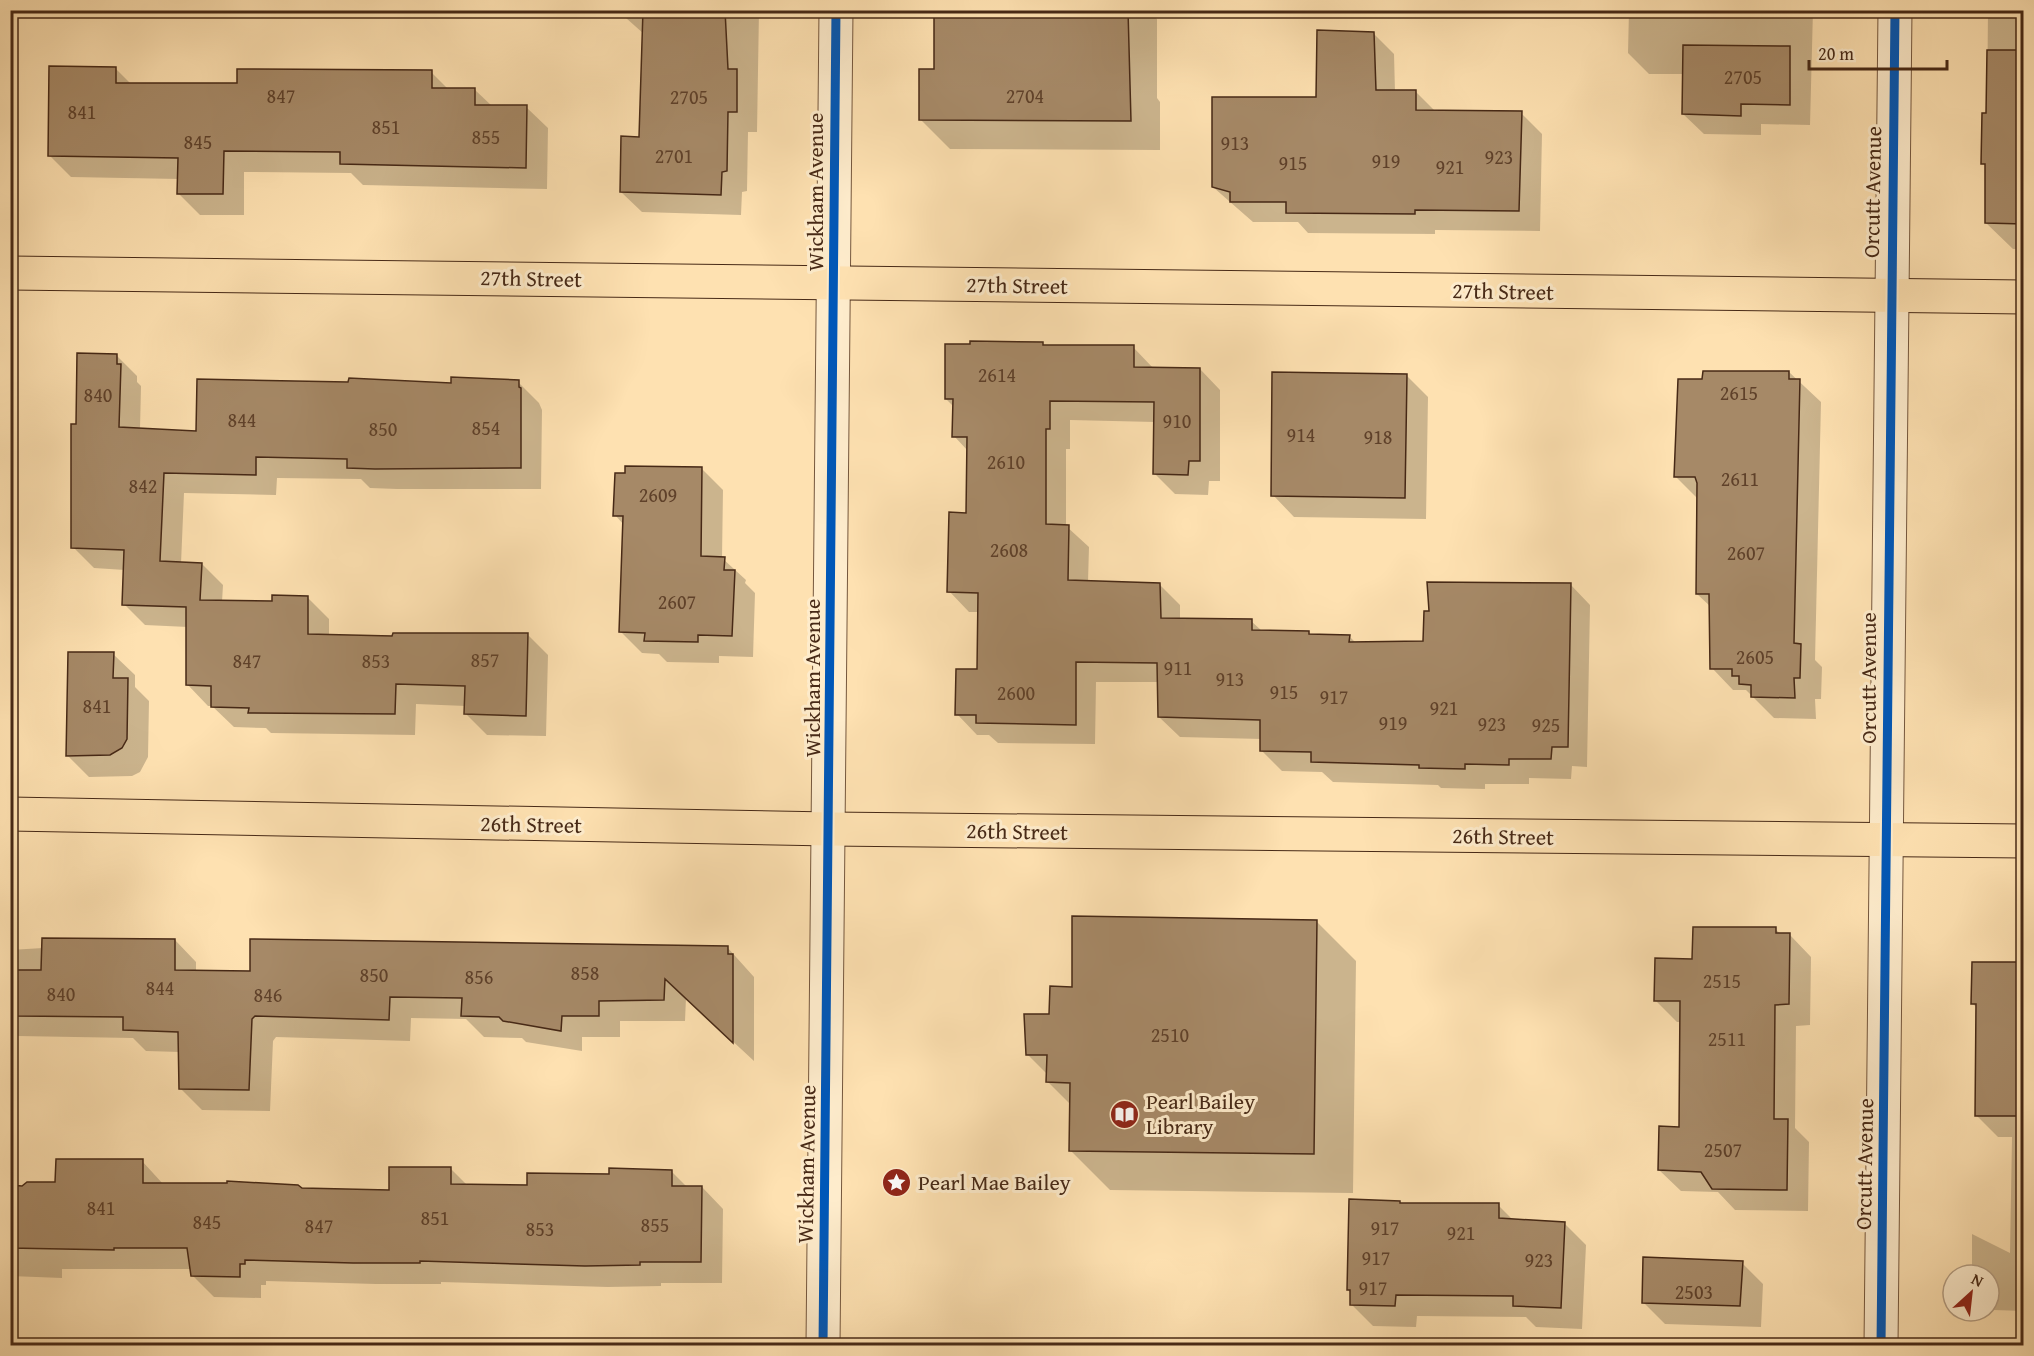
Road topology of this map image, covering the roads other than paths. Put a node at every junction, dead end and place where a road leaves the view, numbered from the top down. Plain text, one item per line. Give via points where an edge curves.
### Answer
1 (836, 10) edge
2 (1895, 10) edge
3 (10, 273) edge
4 (834, 282) junction
5 (1890, 296) junction
6 (2024, 297) edge
7 (10, 814) edge
8 (830, 829) junction
9 (1887, 840) junction
10 (2024, 842) edge
11 (823, 1346) edge
12 (1881, 1346) edge

1 - 4 street, Wickham Avenue
2 - 5 street, Orcutt Avenue
3 - 4 main road, 27th Street
4 - 5 main road, 27th Street
4 - 8 street, Wickham Avenue
5 - 6 main road, 27th Street
5 - 9 street, Orcutt Avenue
7 - 8 main road, 26th Street
8 - 9 main road, 26th Street
8 - 11 street, Wickham Avenue
9 - 10 main road, 26th Street
9 - 12 street, Orcutt Avenue

